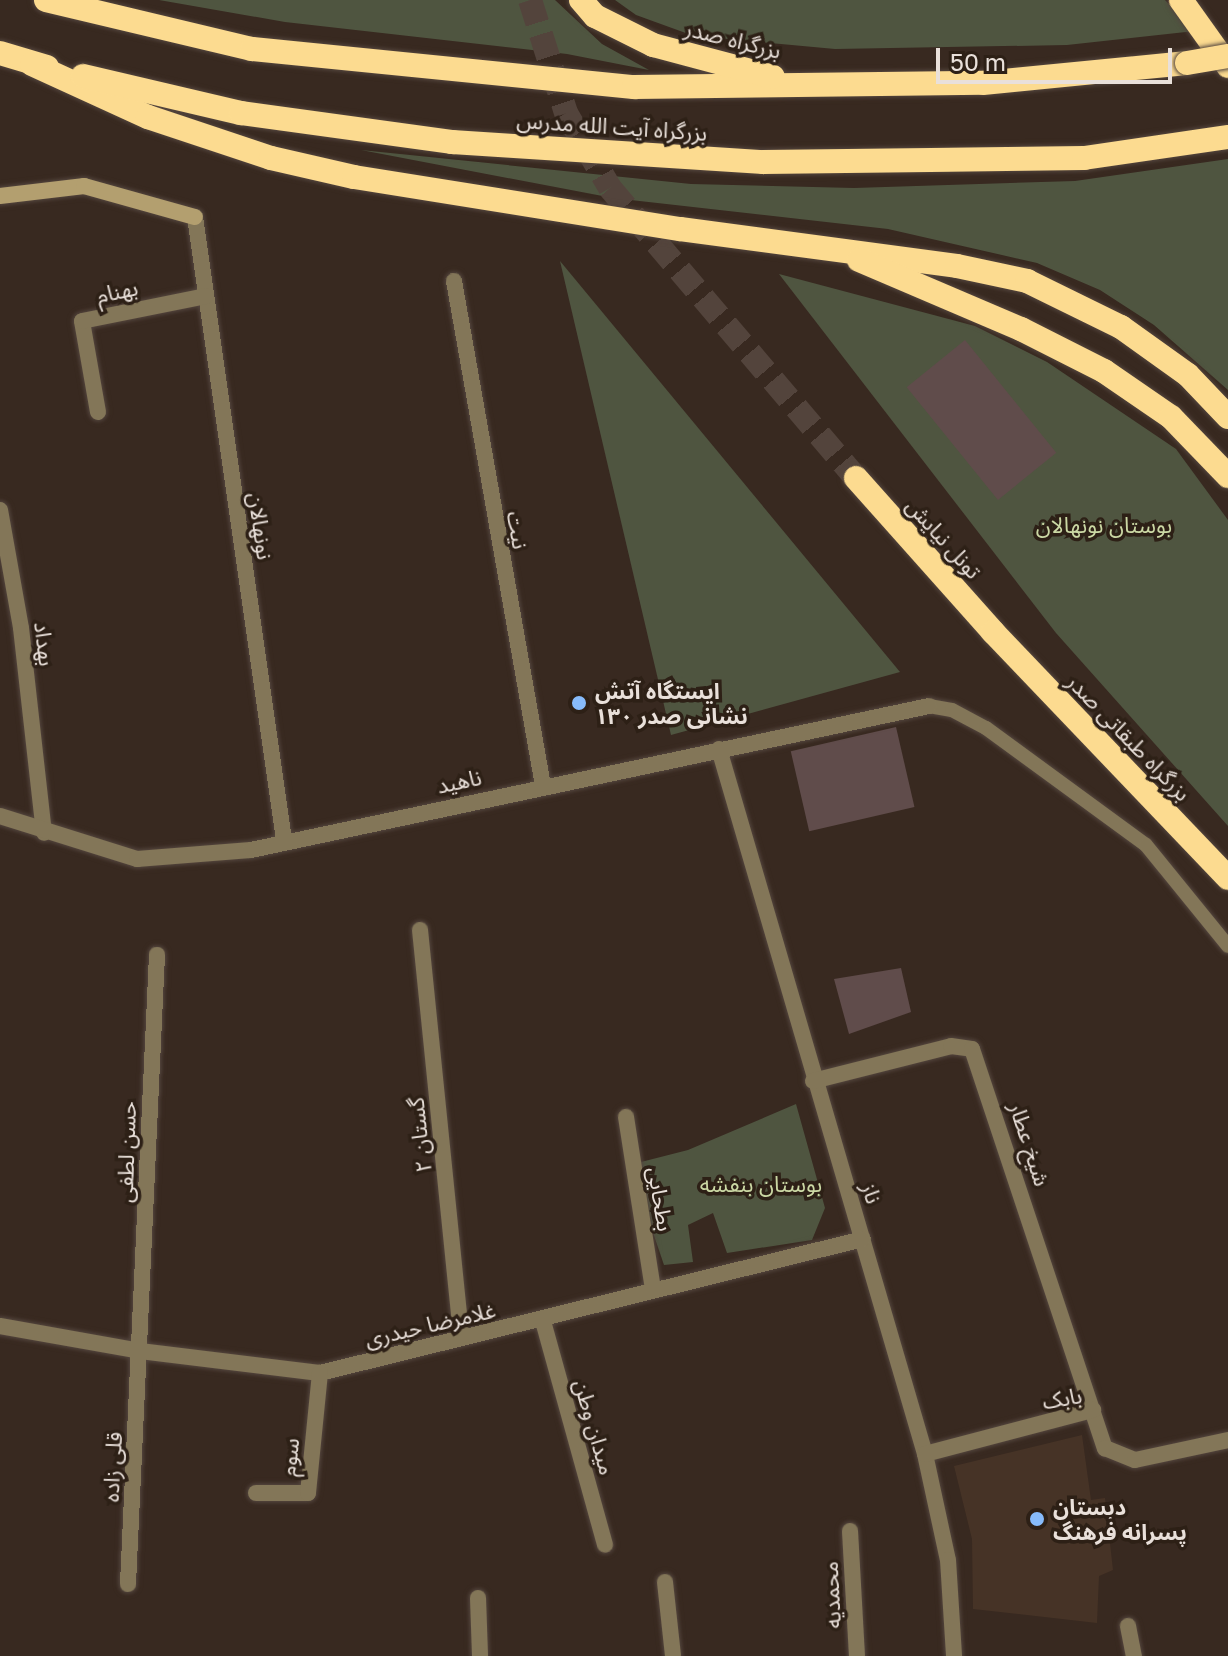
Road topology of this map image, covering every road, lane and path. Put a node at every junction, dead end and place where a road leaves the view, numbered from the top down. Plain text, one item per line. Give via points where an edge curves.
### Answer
1 (46, 0) edge
2 (581, 0) edge
3 (1181, 0) edge
4 (0, 53) edge
5 (1228, 56) edge
6 (32, 64) junction
7 (1228, 66) edge
8 (838, 88) junction
9 (1228, 137) edge
10 (0, 196) edge
11 (195, 217) joint
12 (835, 249) junction
13 (454, 281) dead end
14 (206, 296) junction
15 (98, 412) dead end
16 (1228, 417) edge
17 (1228, 476) edge
18 (856, 478) tunnel mouth
19 (0, 510) edge
20 (993, 632) joint
21 (929, 706) joint
22 (719, 749) junction
23 (543, 786) junction
24 (0, 816) edge
25 (44, 833) junction
26 (284, 840) junction
27 (1228, 878) edge
28 (420, 930) dead end
29 (1228, 946) edge
30 (157, 955) dead end
31 (813, 1081) junction
32 (626, 1117) dead end
33 (863, 1239) junction
34 (653, 1289) junction
35 (543, 1321) junction
36 (0, 1326) edge
37 (461, 1336) junction
38 (140, 1351) junction
39 (320, 1373) junction
40 (1093, 1410) junction
41 (1228, 1440) edge
42 (925, 1454) junction
43 (256, 1493) dead end
44 (850, 1531) dead end
45 (605, 1545) dead end
46 (665, 1582) dead end
47 (128, 1584) dead end
48 (478, 1598) dead end
49 (1128, 1626) dead end
50 (480, 1656) edge
51 (673, 1656) edge
52 (857, 1656) edge
53 (954, 1656) edge
54 (1134, 1656) edge

1 - 8 highway, بزرگراه آیت الله مدرس via 252,49 446,71 634,87
2 - 8 highway, بزرگراه صدر via 595,16 665,49 746,72
3 - 7 highway
4 - 6 highway, بزرگراه آیت الله مدرس
5 - 8 highway, bridge via 983,83
6 - 9 highway, بزرگراه آیت الله مدرس via 241,113 437,140 763,162 1084,158
6 - 12 highway via 148,117 271,158 354,177
10 - 11 main road via 84,186
11 - 14 street, نونهالان
12 - 16 highway via 1027,281 1077,302 1188,375
12 - 17 highway via 1104,371 1171,417
13 - 23 street, نیت
14 - 15 street, بهنام via 82,321
14 - 26 street, نونهالان
18 - 20 highway, تونل نیایش
19 - 25 street, بهداد via 21,628
20 - 27 highway, بزرگراه طبقاتی صدر
21 - 22 street, ناهید
21 - 29 lane via 952,710 986,728 1146,845
22 - 23 street, ناهید
22 - 31 street, ناز
23 - 26 street, ناهید
24 - 25 street, ناهید
25 - 26 street, ناهید via 137,859 251,850
28 - 37 street, گستان ۲
30 - 38 street, حسن لطفی
31 - 33 street, ناز
31 - 40 street, شیخ عطار via 951,1046 972,1049
32 - 34 street, بطحایی
33 - 34 street, غلامرضا حیدری
33 - 42 street, ناز
34 - 35 street, غلامرضا حیدری
35 - 37 street, غلامرضا حیدری
35 - 45 street, میدان وطن
36 - 38 street, غلامرضا حیدری
37 - 39 street, غلامرضا حیدری
38 - 39 street, غلامرضا حیدری
38 - 47 street, قلی زاده
39 - 43 street, سوم via 308,1493
40 - 41 street, بابک via 1105,1448 1125,1459
40 - 42 street, بابک
42 - 53 street, ناز via 948,1560
44 - 52 street, محمدیه
46 - 51 street
48 - 50 street
49 - 54 street

